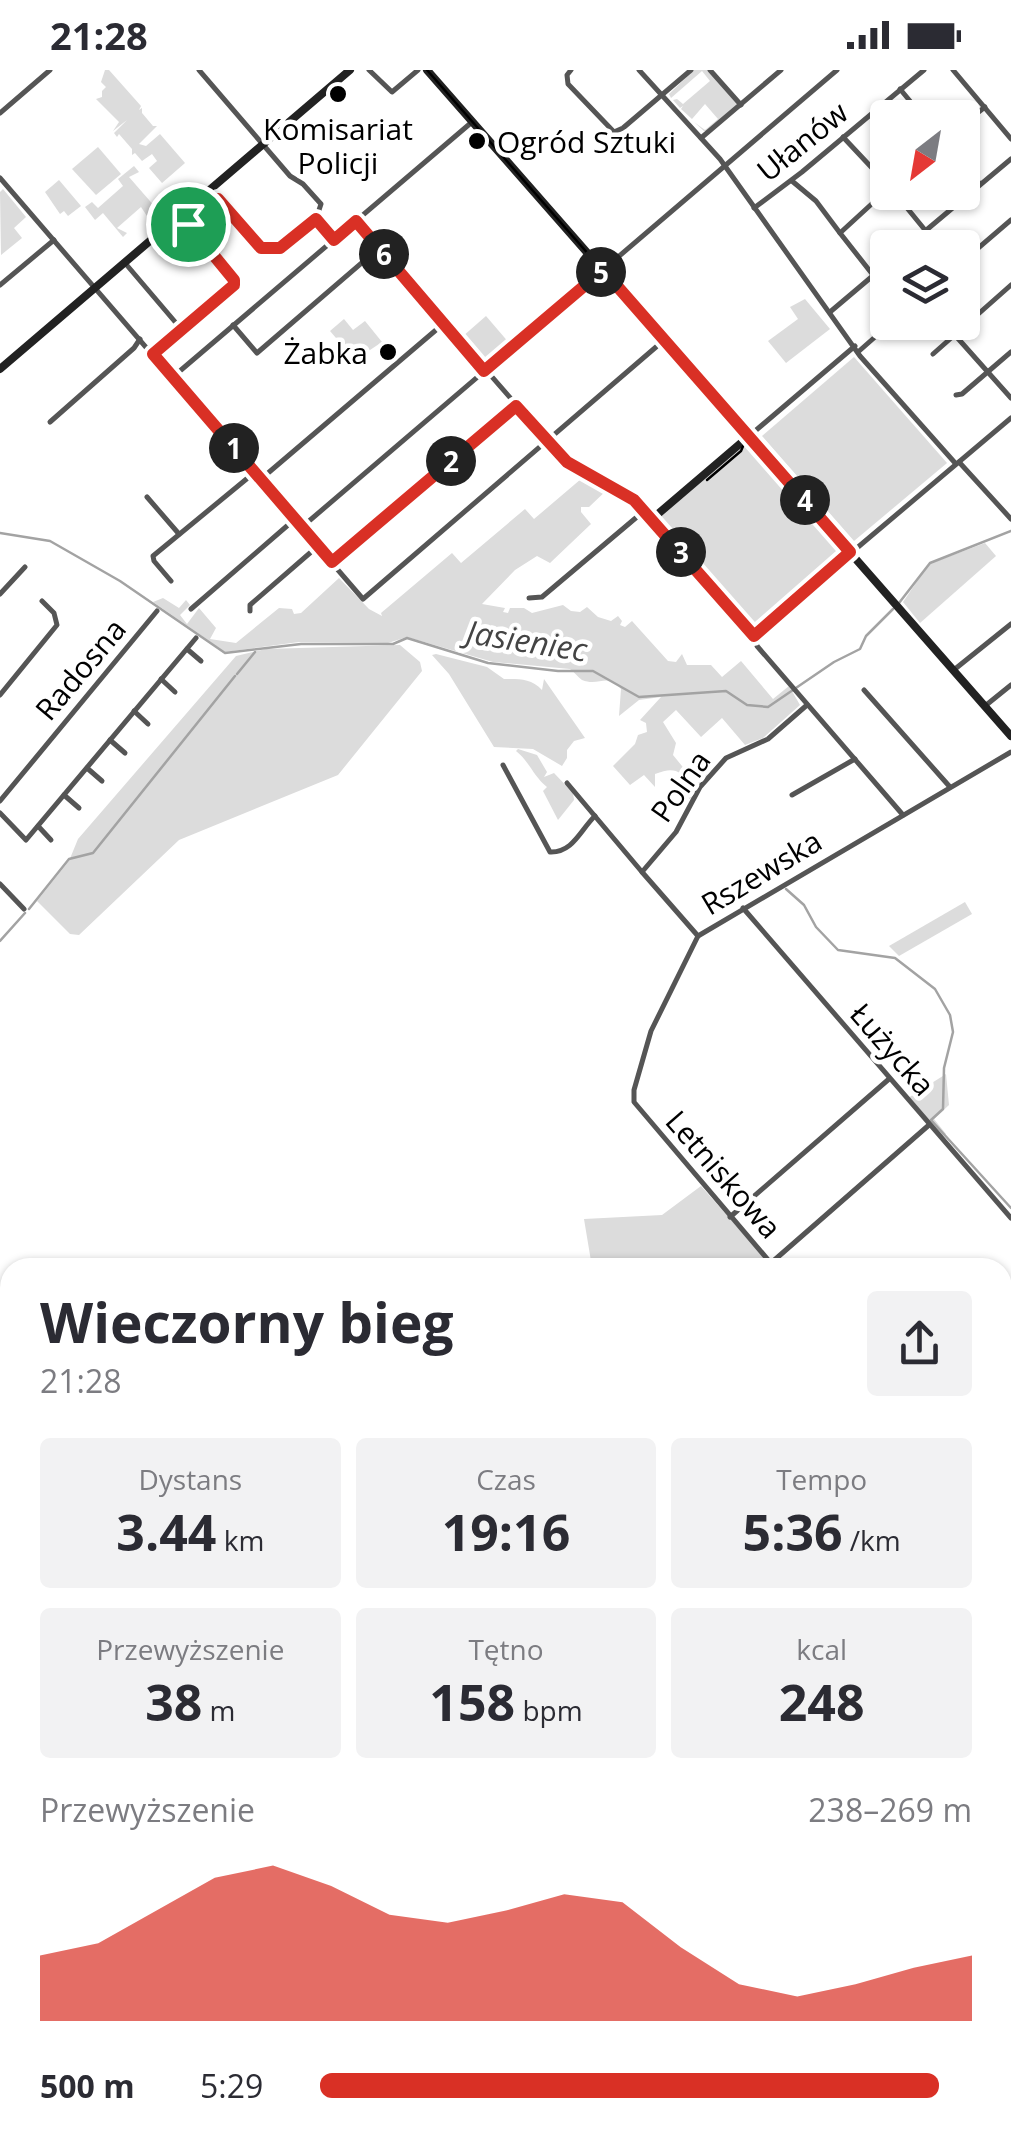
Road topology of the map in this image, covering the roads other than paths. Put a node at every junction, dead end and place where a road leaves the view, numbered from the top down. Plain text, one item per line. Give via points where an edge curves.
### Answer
1 (50, 70) edge
2 (199, 70) edge
3 (350, 70) edge
4 (369, 70) edge
5 (418, 70) edge
6 (427, 70) edge
7 (571, 70) edge
8 (639, 70) edge
9 (691, 70) edge
10 (710, 70) edge
11 (837, 70) edge
12 (924, 70) edge
13 (953, 70) edge
14 (777, 71) edge
15 (900, 89) junction
16 (661, 96) junction
17 (909, 100) edge
18 (741, 105) junction
19 (985, 107) junction
20 (980, 111) edge
21 (0, 112) edge
22 (472, 122) junction
23 (843, 137) junction
24 (701, 138) junction
25 (1011, 139) edge
26 (263, 144) junction
27 (1011, 159) edge
28 (724, 165) junction
29 (870, 167) edge
30 (0, 178) edge
31 (791, 181) junction
32 (980, 184) edge
33 (870, 205) edge
34 (754, 208) junction
35 (909, 210) edge
36 (949, 210) edge
37 (180, 215) junction
38 (316, 219) junction
39 (1011, 220) edge
40 (356, 221) junction
41 (188, 224) junction
42 (925, 230) joint
43 (840, 234) junction
44 (54, 240) junction
45 (334, 240) junction
46 (980, 247) edge
47 (379, 248) junction
48 (124, 262) junction
49 (603, 270) junction
50 (870, 271) edge
51 (870, 278) edge
52 (0, 285) edge
53 (1011, 285) edge
54 (96, 288) junction
55 (830, 312) junction
56 (980, 312) edge
57 (444, 324) junction
58 (234, 326) junction
59 (182, 330) junction
60 (870, 338) edge
61 (140, 339) junction
62 (664, 340) junction
63 (948, 340) edge
64 (959, 340) edge
65 (856, 349) junction
66 (1011, 352) edge
67 (153, 354) junction
68 (934, 354) dead end
69 (0, 369) edge
70 (484, 371) junction
71 (988, 372) junction
72 (173, 377) junction
73 (956, 396) dead end
74 (1011, 398) edge
75 (516, 406) junction
76 (1011, 418) edge
77 (50, 422) dead end
78 (748, 437) junction
79 (546, 441) junction
80 (958, 463) junction
81 (254, 472) junction
82 (261, 480) junction
83 (147, 497) dead end
84 (1011, 507) edge
85 (1004, 510) junction
86 (644, 511) junction
87 (296, 519) junction
88 (652, 519) junction
89 (1011, 519) edge
90 (302, 527) junction
91 (179, 534) junction
92 (318, 546) junction
93 (850, 552) junction
94 (332, 562) junction
95 (25, 567) dead end
96 (171, 581) dead end
97 (0, 594) edge
98 (529, 598) dead end
99 (42, 600) dead end
100 (191, 608) dead end
101 (157, 611) dead end
102 (250, 611) dead end
103 (1011, 624) edge
104 (754, 636) junction
105 (196, 638) dead end
106 (187, 648) junction
107 (200, 661) dead end
108 (954, 670) junction
109 (161, 680) junction
110 (1011, 686) edge
111 (864, 690) dead end
112 (175, 692) dead end
113 (0, 695) edge
114 (808, 705) junction
115 (985, 706) junction
116 (134, 712) junction
117 (148, 724) dead end
118 (1011, 736) edge
119 (110, 740) junction
120 (124, 752) dead end
121 (1011, 752) edge
122 (855, 759) junction
123 (503, 765) dead end
124 (86, 768) junction
125 (102, 782) dead end
126 (567, 783) dead end
127 (950, 787) junction
128 (792, 795) dead end
129 (64, 796) junction
130 (0, 802) edge
131 (78, 808) dead end
132 (0, 813) edge
133 (903, 815) junction
134 (595, 816) junction
135 (38, 826) junction
136 (51, 840) dead end
137 (642, 872) junction
138 (0, 884) edge
139 (743, 908) junction
140 (24, 909) dead end
141 (698, 936) junction
142 (889, 1079) junction
143 (640, 1110) joint
144 (929, 1124) junction
145 (730, 1217) junction
146 (1011, 1218) edge
147 (767, 1258) edge
148 (781, 1258) edge

1 - 21 street
2 - 26 street
3 - 26 main road
4 - 5 street via 392,92
6 - 22 main road
7 - 16 street via 568,84 614,132
8 - 16 street
9 - 16 street
10 - 18 street
11 - 28 street
12 - 15 street, Ułanów
13 - 19 street
14 - 18 street
15 - 17 street
15 - 23 street, Ułanów
16 - 24 street
18 - 24 street
19 - 20 street
19 - 25 street
22 - 40 street
22 - 49 main road
23 - 29 street
23 - 31 street, Ułanów
24 - 28 street
26 - 37 main road
26 - 38 street via 321,204
27 - 32 street
28 - 34 street
28 - 49 street
30 - 44 street
31 - 34 street, Ułanów
31 - 43 street via 816,200
33 - 43 street
34 - 55 street
35 - 42 street
36 - 42 street
37 - 41 street
37 - 48 main road
38 - 41 street via 278,249 259,246 218,199
38 - 45 street
39 - 46 street
40 - 45 street
40 - 47 street
41 - 59 street via 235,282
43 - 50 street
44 - 52 street
44 - 54 street
45 - 58 street
47 - 57 street
47 - 58 street via 257,353
48 - 54 main road
48 - 59 street
49 - 62 main road
49 - 70 street
51 - 55 street
53 - 56 street
54 - 61 street
54 - 69 main road
55 - 65 street
57 - 70 street
57 - 82 street
58 - 72 street
59 - 67 street
60 - 65 street
61 - 67 street
61 - 77 street
62 - 78 main road
62 - 79 street
63 - 68 street
64 - 71 street
65 - 78 street
65 - 80 street
66 - 71 street
67 - 72 street
70 - 75 street
70 - 90 street
71 - 73 street
71 - 74 street
72 - 81 street
75 - 79 street
75 - 94 street
76 - 80 street
78 - 88 main road
78 - 93 main road
79 - 86 street via 572,466
79 - 94 street via 363,599
80 - 85 street
80 - 93 street
81 - 82 street
81 - 91 street
82 - 87 street
83 - 91 street
84 - 85 street
85 - 89 street
86 - 88 street
86 - 98 street via 542,597
87 - 90 street
87 - 100 street
88 - 104 main road
90 - 92 street
91 - 96 street via 152,558
92 - 94 street
92 - 102 street
93 - 104 main road
93 - 108 main road
95 - 97 street
99 - 113 street via 57,625
101 - 130 street, Radosna
103 - 108 street
104 - 114 street
105 - 106 street
106 - 107 street
106 - 109 street
108 - 115 main road
109 - 112 street
109 - 116 street
110 - 115 street
111 - 127 street
114 - 122 street
114 - 137 street, Polna via 768,739 726,758
115 - 118 main road
116 - 117 street
116 - 119 street
119 - 120 street
119 - 124 street
121 - 127 street, Rszewska
122 - 128 street
122 - 133 street
123 - 134 street via 550,852 570,846
124 - 125 street
124 - 129 street
126 - 134 street
127 - 133 street, Rszewska
129 - 131 street
129 - 135 street
132 - 135 street via 26,840
133 - 139 street, Rszewska
134 - 137 street
135 - 136 street
137 - 141 street
138 - 140 street
139 - 141 street, Rszewska
139 - 142 street, Łużycka
141 - 143 street, Rszewska via 648,1038 633,1094
142 - 144 street, Łużycka
142 - 145 street
143 - 145 street, Letniskowa
144 - 146 street, Łużycka
144 - 148 street
145 - 147 street, Letniskowa

